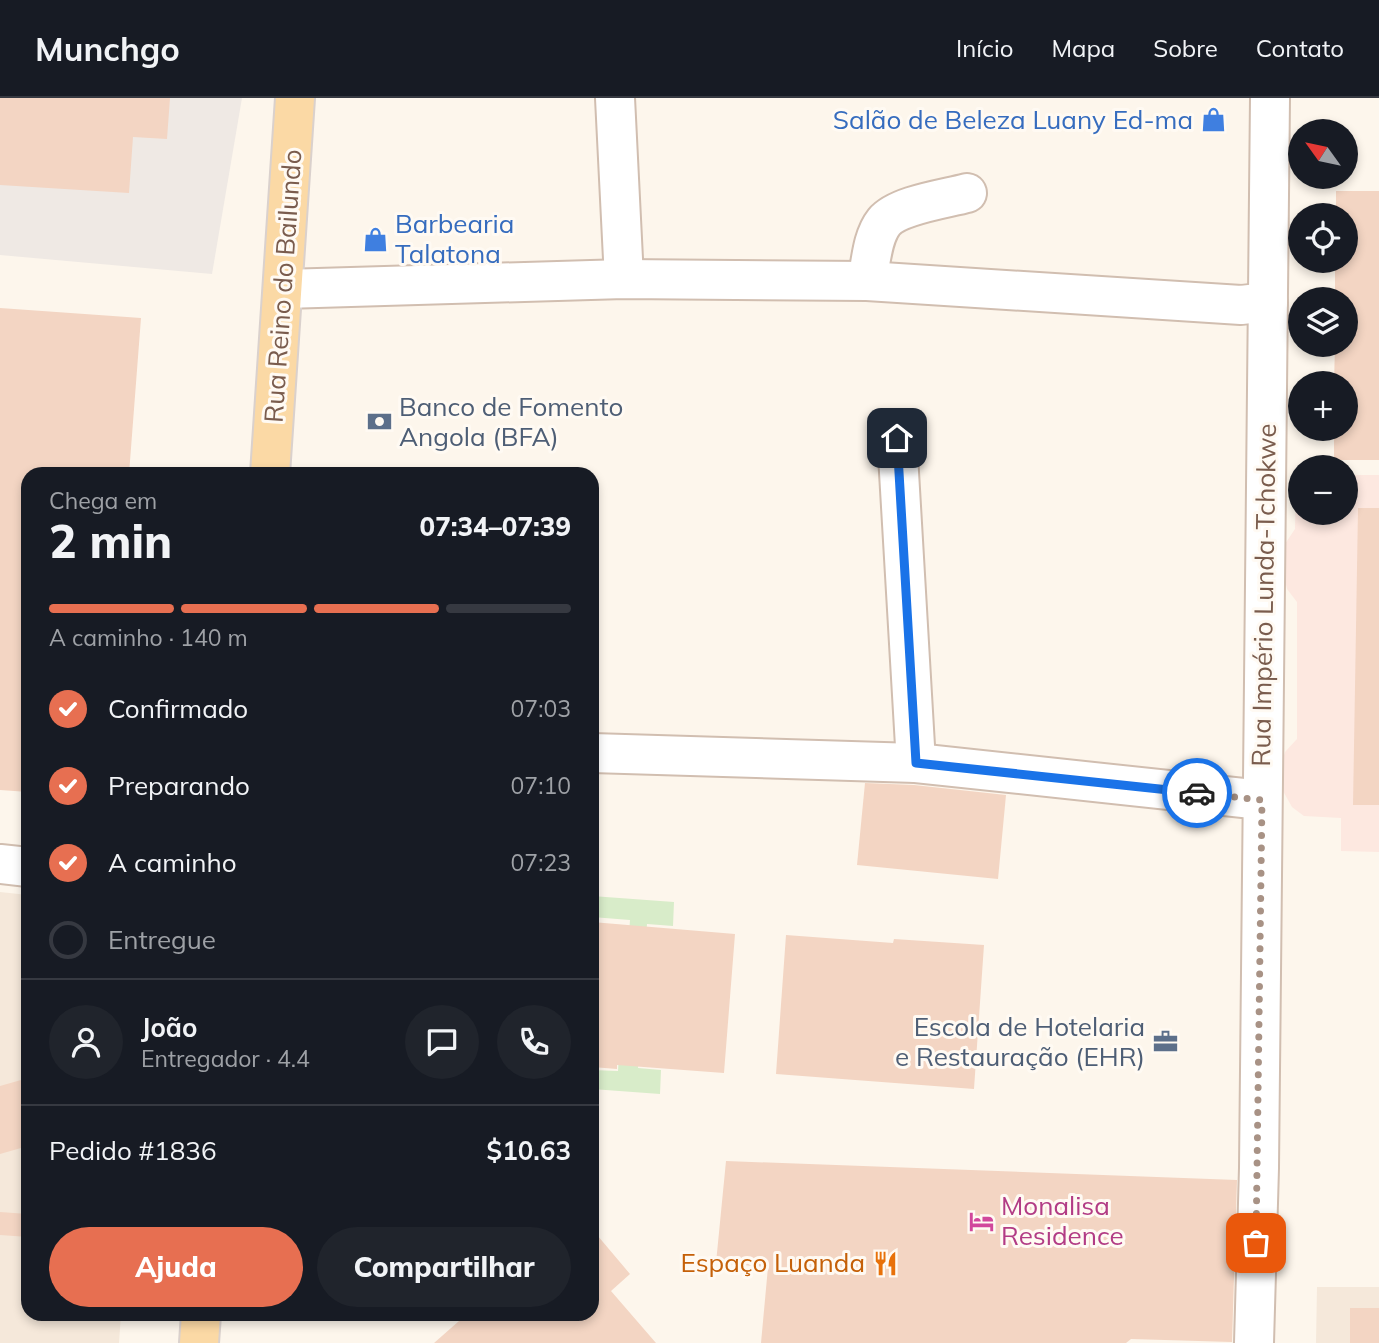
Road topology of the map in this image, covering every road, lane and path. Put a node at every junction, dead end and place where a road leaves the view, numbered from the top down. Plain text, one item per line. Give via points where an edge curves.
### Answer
1 (295, 98) edge
2 (615, 98) edge
3 (1270, 98) edge
4 (967, 193) dead end
5 (624, 279) junction
6 (867, 281) junction
7 (284, 289) junction
8 (1268, 302) junction
9 (897, 438) dead end
10 (271, 467) edge
11 (599, 753) edge
12 (916, 763) junction
13 (1262, 800) junction
14 (0, 864) edge
15 (21, 866) edge
16 (201, 1321) edge
17 (199, 1343) edge
18 (1254, 1343) edge

1 - 7 main road, Rua Reino do Bailundo
2 - 5 street
3 - 8 street, Rua Império Lunda-Tchokwe
4 - 6 street via 902,210 884,221
5 - 6 street
5 - 7 street
6 - 8 street via 1241,305
7 - 10 main road, Rua Reino do Bailundo
8 - 13 street, Rua Império Lunda-Tchokwe
9 - 12 street
11 - 12 street
12 - 13 street
13 - 18 street, Rua Império Lunda-Tchokwe
14 - 15 street
16 - 17 main road

